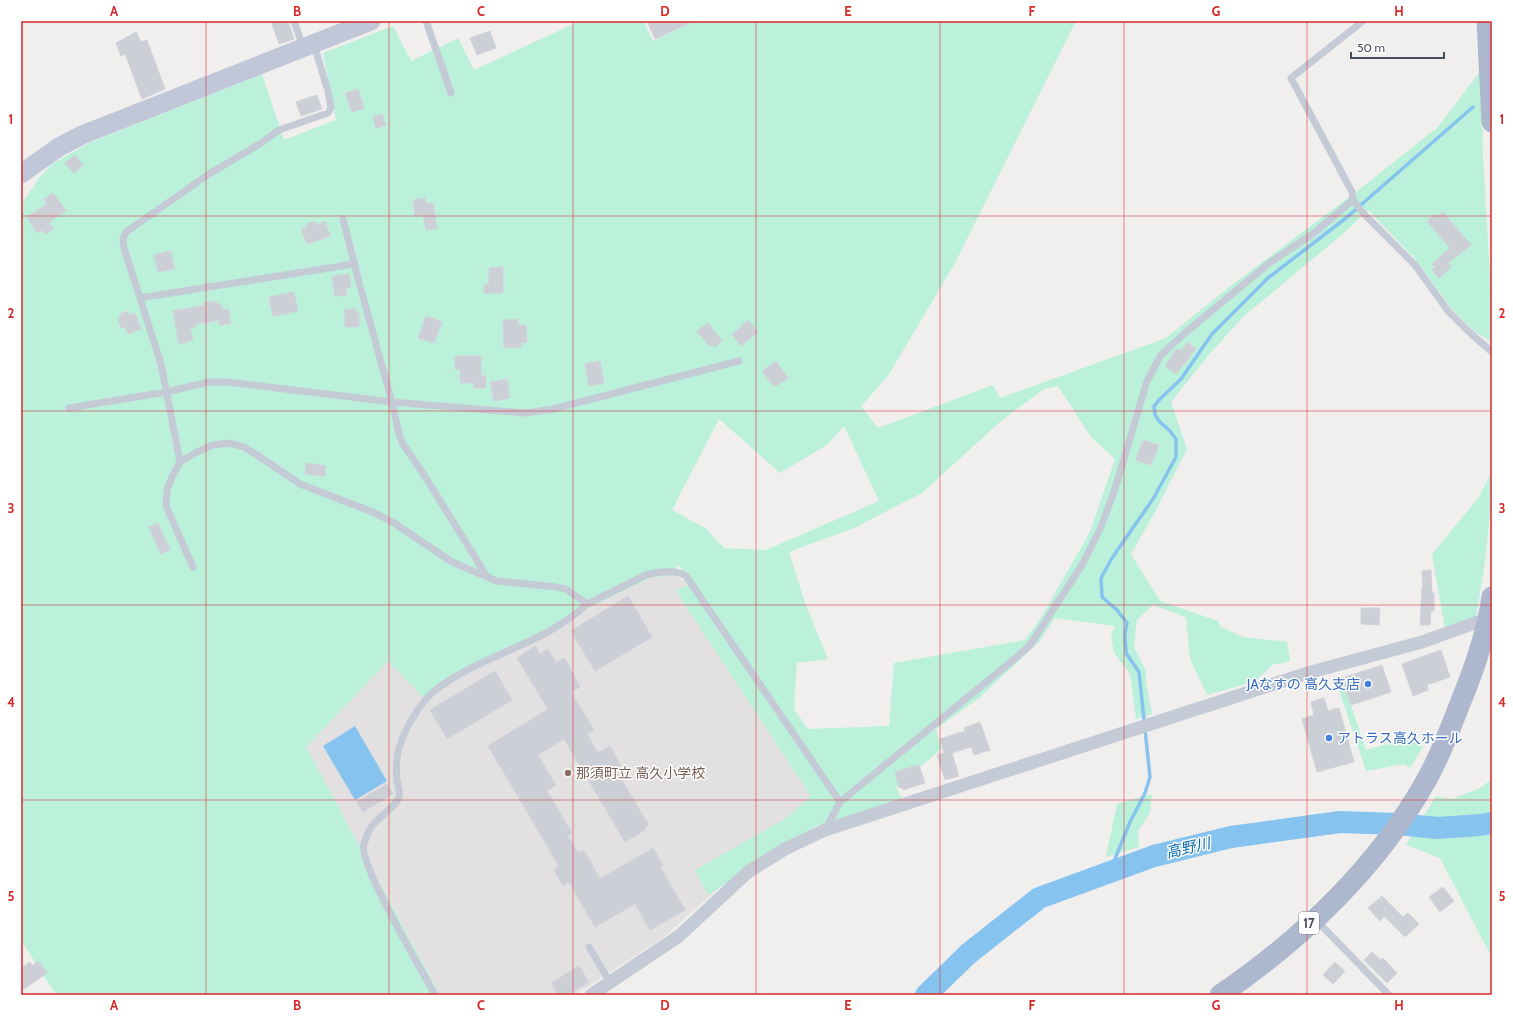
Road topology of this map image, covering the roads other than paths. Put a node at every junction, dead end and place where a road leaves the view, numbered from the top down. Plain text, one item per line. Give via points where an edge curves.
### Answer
1 (294, 21) edge
2 (371, 21) edge
3 (426, 21) edge
4 (1363, 21) edge
5 (1487, 21) edge
6 (308, 46) junction
7 (451, 93) dead end
8 (1492, 122) edge
9 (21, 174) edge
10 (1354, 202) junction
11 (343, 219) dead end
12 (354, 264) junction
13 (140, 298) junction
14 (1492, 352) edge
15 (739, 361) dead end
16 (166, 392) junction
17 (392, 402) junction
18 (69, 408) dead end
19 (180, 462) junction
20 (194, 567) dead end
21 (486, 575) junction
22 (1492, 597) edge
23 (587, 604) junction
24 (1491, 617) edge
25 (840, 802) junction
26 (825, 830) junction
27 (1314, 918) junction
28 (589, 947) dead end
29 (610, 982) junction
30 (435, 995) edge
31 (591, 995) edge
32 (1220, 995) edge
33 (1389, 995) edge

1 - 6 lane
2 - 6 street
3 - 7 lane
4 - 10 lane via 1291,78 1352,192
5 - 8 main road
6 - 9 street via 82,134
6 - 13 lane via 328,91 331,108 328,113 279,130 209,174 126,232 123,239 124,248
10 - 14 lane via 1415,265 1448,311
10 - 25 lane via 1268,264 1161,355 1147,381 1102,527 1082,565 1030,645
11 - 12 lane
12 - 13 lane
12 - 17 lane
13 - 16 lane via 161,364
15 - 17 lane via 536,412
16 - 17 lane via 209,382 227,382
16 - 18 lane
16 - 19 lane
17 - 21 lane via 403,444
19 - 20 lane via 167,490 166,506
19 - 21 lane via 214,445 230,443 244,447 300,484 375,513 452,562
21 - 23 lane via 497,581 566,589
22 - 24 main road, 17
23 - 25 lane via 656,572 680,572 686,576
23 - 30 lane via 559,626 437,688 414,716 399,748 396,770 399,796 397,802 372,826 363,845 363,854 377,887
24 - 26 street via 1422,642 1311,672
24 - 27 main road, 17 via 1458,711 1428,778 1387,839 1360,872
25 - 26 lane
26 - 29 street via 785,849 748,872 679,936
27 - 32 main road, 17 via 1285,946
27 - 33 lane
28 - 29 lane
29 - 31 street

